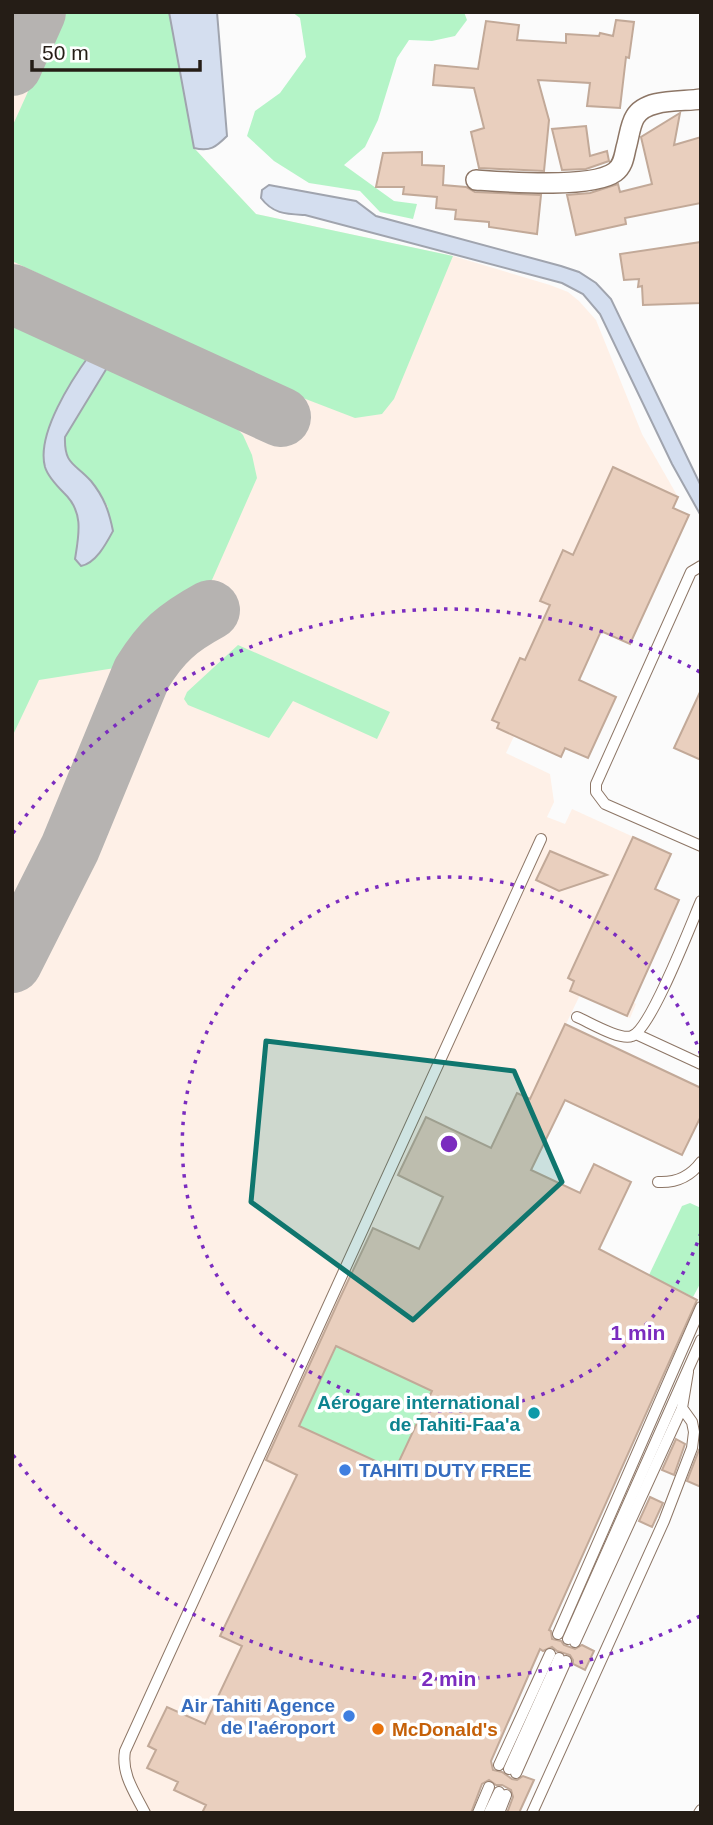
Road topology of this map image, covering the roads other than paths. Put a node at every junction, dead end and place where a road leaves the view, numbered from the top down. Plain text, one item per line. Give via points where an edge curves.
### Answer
1 (701, 99) edge
2 (476, 180) dead end
3 (701, 566) edge
4 (541, 839) dead end
5 (701, 846) edge
6 (701, 901) edge
7 (576, 1017) dead end
8 (636, 1034) junction
9 (701, 1064) edge
10 (700, 1166) edge
11 (657, 1182) dead end
12 (701, 1307) edge
13 (701, 1340) edge
14 (688, 1372) junction
15 (682, 1408) junction
16 (567, 1638) junction
17 (558, 1658) dead end
18 (508, 1769) dead end
19 (498, 1791) junction
20 (145, 1813) edge
21 (478, 1813) edge
22 (489, 1813) edge
23 (499, 1813) edge
24 (532, 1813) edge

1 - 2 street via 640,110 623,162 607,177 547,184
3 - 5 lane via 691,572 596,792 605,804
4 - 20 lane via 125,1751 127,1777
6 - 8 lane via 653,1009
7 - 8 lane via 620,1036
8 - 9 lane
10 - 11 lane via 679,1180
12 - 16 lane
13 - 14 lane
14 - 15 lane
14 - 16 lane
15 - 16 lane
15 - 24 lane via 692,1422 692,1448 664,1521
17 - 18 lane
19 - 21 lane
19 - 22 lane
19 - 23 lane

